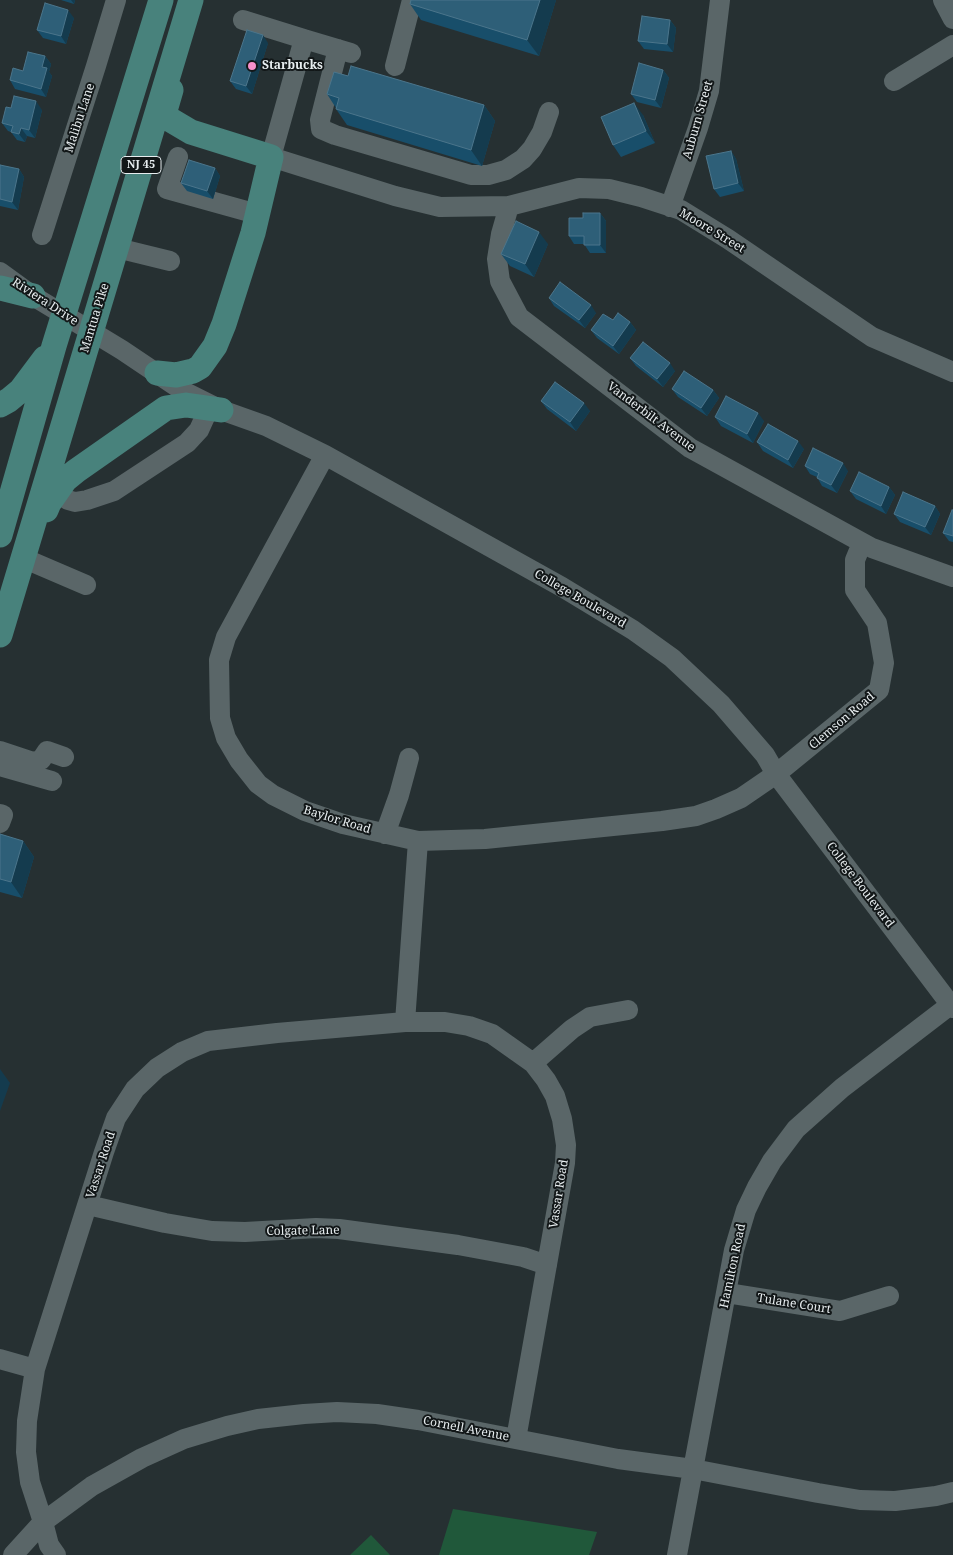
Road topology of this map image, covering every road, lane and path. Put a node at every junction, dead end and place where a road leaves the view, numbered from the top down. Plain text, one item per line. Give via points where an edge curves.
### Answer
1 (116, 0) edge
2 (162, 0) edge
3 (412, 0) edge
4 (720, 0) edge
5 (943, 0) edge
6 (190, 2) edge
7 (953, 19) edge
8 (243, 20) dead end
9 (304, 39) junction
10 (953, 46) edge
11 (395, 66) dead end
12 (894, 81) dead end
13 (549, 112) dead end
14 (191, 132) junction
15 (178, 157) dead end
16 (271, 157) junction
17 (509, 206) junction
18 (670, 207) junction
19 (257, 214) junction
20 (42, 236) dead end
21 (120, 239) junction
22 (170, 261) dead end
23 (0, 272) edge
24 (0, 288) edge
25 (33, 296) junction
26 (65, 316) junction
27 (91, 331) junction
28 (54, 346) junction
29 (953, 372) edge
30 (169, 389) junction
31 (0, 405) edge
32 (215, 409) junction
33 (325, 455) junction
34 (56, 492) junction
35 (0, 535) edge
36 (862, 543) junction
37 (30, 561) junction
38 (953, 578) edge
39 (86, 584) dead end
40 (12, 597) junction
41 (0, 636) edge
42 (0, 751) edge
43 (64, 757) dead end
44 (410, 758) dead end
45 (0, 766) edge
46 (776, 774) junction
47 (52, 781) dead end
48 (0, 814) edge
49 (0, 823) edge
50 (385, 834) junction
51 (418, 841) junction
52 (952, 1005) edge
53 (628, 1010) dead end
54 (405, 1022) junction
55 (533, 1064) junction
56 (88, 1205) junction
57 (547, 1265) junction
58 (727, 1293) junction
59 (889, 1296) dead end
60 (0, 1359) edge
61 (35, 1369) junction
62 (516, 1439) junction
63 (692, 1468) junction
64 (953, 1492) edge
65 (43, 1522) junction
66 (13, 1555) edge
67 (56, 1555) edge
68 (677, 1555) edge

1 - 20 street, Malibu Lane
2 - 26 main road, NJ 45
3 - 11 street
4 - 18 street, Auburn Street via 709,91
5 - 7 street
6 - 14 main road via 193,15 164,114
6 - 21 main road, Mantua Pike / NJ 45
8 - 9 street
9 - 13 street via 345,51 320,120 321,129 335,135 471,174 488,175 506,170 523,159 542,132
9 - 16 street
10 - 12 street
14 - 16 main road
14 - 21 main road via 169,135 158,142 134,212
15 - 19 street via 167,189
16 - 17 street, Moore Street via 440,207
16 - 19 main road
17 - 18 street, Moore Street via 579,188 610,189
17 - 36 street, Vanderbilt Avenue via 497,259 500,281 519,317 690,448
18 - 29 street, Moore Street via 681,210 728,239 872,337
19 - 30 main road via 224,324 212,351 193,371 176,375
21 - 22 street
21 - 27 main road, Mantua Pike / NJ 45
23 - 25 street, Riviera Drive
24 - 25 main road
25 - 26 street, Riviera Drive
26 - 27 street, Riviera Drive
26 - 28 main road, NJ 45
27 - 30 street
27 - 40 main road, Mantua Pike / NJ 45
28 - 31 main road via 21,390
28 - 35 main road, NJ 45
30 - 32 main road via 186,405
30 - 34 main road via 166,408 76,471
32 - 33 street, College Boulevard via 266,426
32 - 34 street via 187,443 114,490 75,502
33 - 46 street, College Boulevard via 633,630 672,658 721,704 765,755
33 - 50 street, Baylor Road via 226,637 220,660 220,718 226,738 239,760 258,784 273,795 305,811
34 - 37 main road via 49,503
36 - 38 street, Vanderbilt Avenue
36 - 46 street, Clemson Road via 855,560 855,590 877,623 884,663 879,690
37 - 39 street
37 - 40 main road via 22,588
40 - 41 main road, Mantua Pike / NJ 45
42 - 43 street via 33,762 41,760 47,751
44 - 50 street
45 - 47 street
46 - 51 street, Baylor Road via 741,798 696,816 485,839
46 - 52 street, College Boulevard
48 - 49 street
50 - 51 street, Baylor Road
51 - 54 street
52 - 58 street, Hamilton Road via 842,1088 796,1129 772,1161 746,1210 734,1250
53 - 55 street via 590,1017
54 - 55 street, Vassar Road via 469,1026 492,1034
54 - 56 street, Vassar Road via 218,1039 182,1052 135,1088 116,1118
55 - 57 street, Vassar Road via 555,1096 566,1145
56 - 57 street, Colgate Lane via 212,1231 339,1229 458,1245 523,1257
56 - 61 street, Vassar Road
57 - 62 street, Vassar Road
58 - 59 street, Tulane Court via 840,1312
58 - 63 street, Hamilton Road
60 - 61 street
61 - 65 street, Vassar Road via 26,1452 30,1482
62 - 63 street, Cornell Avenue via 618,1459
62 - 65 street, Cornell Avenue via 377,1414 337,1412 258,1419 184,1439 142,1458 92,1486
63 - 64 street, Cornell Avenue via 860,1500 895,1501
63 - 68 street, Hamilton Road
65 - 66 street, Cornell Avenue
65 - 67 street, Vassar Road via 49,1545

